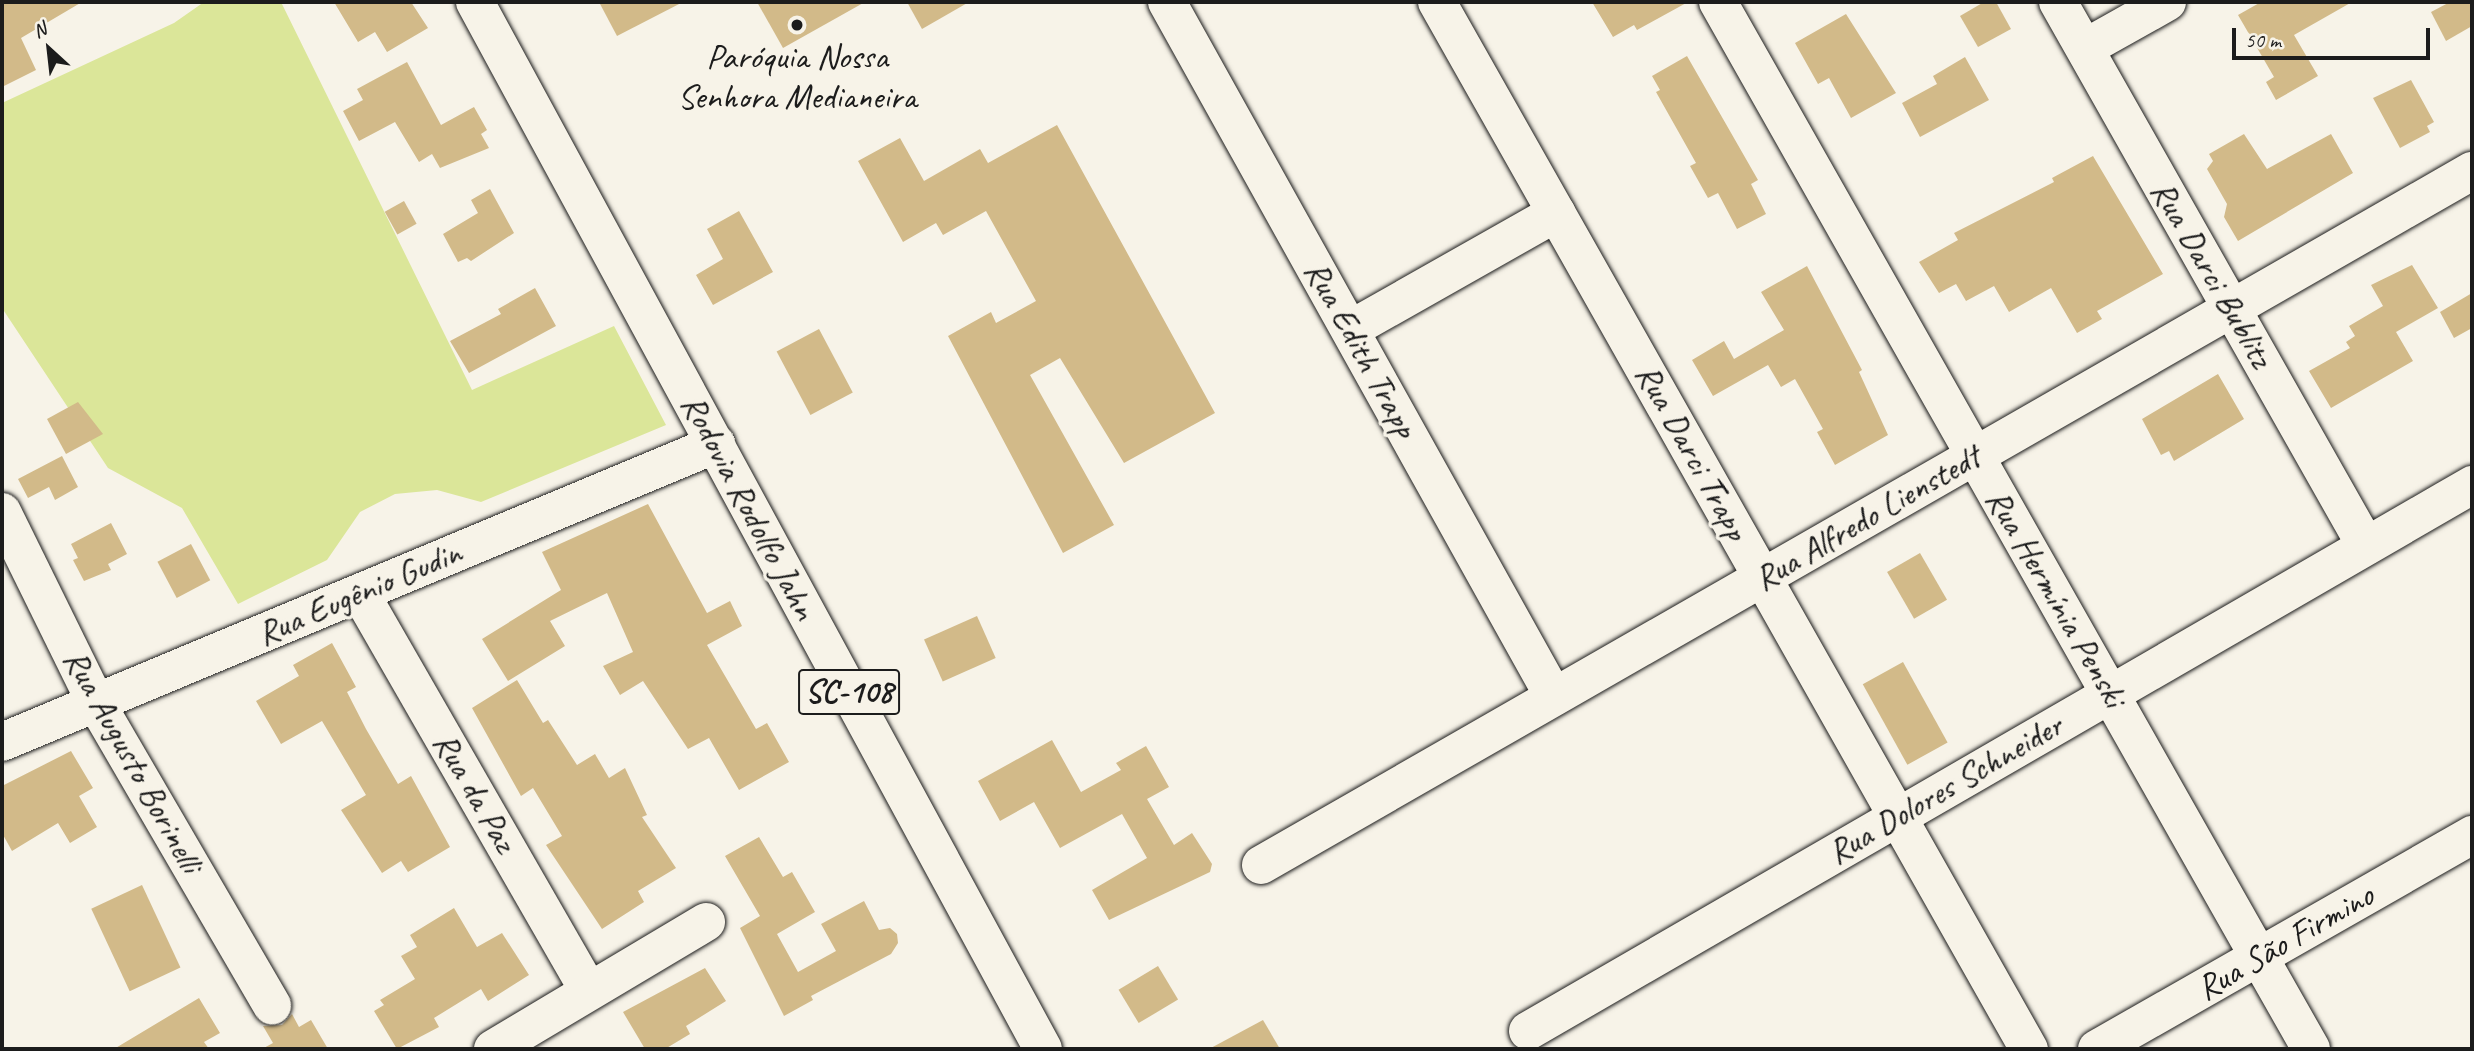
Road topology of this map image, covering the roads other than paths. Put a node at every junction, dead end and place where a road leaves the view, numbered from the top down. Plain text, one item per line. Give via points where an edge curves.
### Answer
1 (475, 2) edge
2 (1167, 2) edge
3 (1437, 2) edge
4 (1718, 2) edge
5 (2058, 2) edge
6 (2167, 2) edge
7 (2085, 48) junction
8 (2472, 171) edge
9 (1556, 212) junction
10 (2232, 309) junction
11 (1351, 329) junction
12 (716, 444) junction
13 (1975, 456) junction
14 (2472, 485) edge
15 (2, 512) edge
16 (2366, 546) junction
17 (1763, 578) junction
18 (360, 593) junction
19 (2110, 694) junction
20 (1554, 698) junction
21 (96, 703) junction
22 (2, 742) edge
23 (1898, 816) junction
24 (2472, 835) edge
25 (1261, 866) dead end
26 (706, 922) dead end
27 (2259, 957) junction
28 (589, 991) junction
29 (272, 1006) dead end
30 (1528, 1031) dead end
31 (493, 1049) edge
32 (1043, 1049) edge
33 (2029, 1049) edge
34 (2097, 1049) edge
35 (2311, 1049) edge

1 - 12 street, Rodovia Rodolfo Jahn / SC-108
2 - 11 street, Rua Edith Trapp
3 - 9 street, Rua Darci Trapp
4 - 13 street, Rua Hermínia Penski
5 - 7 street, Rua Darci Bublitz
6 - 7 street
7 - 10 street, Rua Darci Bublitz
8 - 10 street, Rua Alfredo Lienstedt
9 - 11 street
9 - 17 street, Rua Darci Trapp
10 - 13 street, Rua Alfredo Lienstedt
10 - 16 street, Rua Darci Bublitz
11 - 20 street, Rua Edith Trapp
12 - 18 street, Rua Eugênio Gudin
12 - 32 street, Rodovia Rodolfo Jahn / SC-108
13 - 17 street, Rua Alfredo Lienstedt
13 - 19 street, Rua Hermínia Penski
14 - 16 street, Rua Dolores Schneider
15 - 21 street, Rua Augusto Borinelli
16 - 19 street, Rua Dolores Schneider
17 - 20 street, Rua Alfredo Lienstedt
17 - 23 street, Rua Darci Trapp
18 - 21 street, Rua Eugênio Gudin
18 - 28 street, Rua da Paz
19 - 23 street, Rua Dolores Schneider
19 - 27 street, Rua Hermínia Penski
20 - 25 street, Rua Alfredo Lienstedt
21 - 22 street, Rua Eugênio Gudin
21 - 29 street, Rua Augusto Borinelli
23 - 30 street, Rua Dolores Schneider
23 - 33 street, Rua Darci Trapp
24 - 27 street, Rua São Firmino
26 - 28 street
27 - 34 street, Rua São Firmino
27 - 35 street, Rua Hermínia Penski
28 - 31 street

